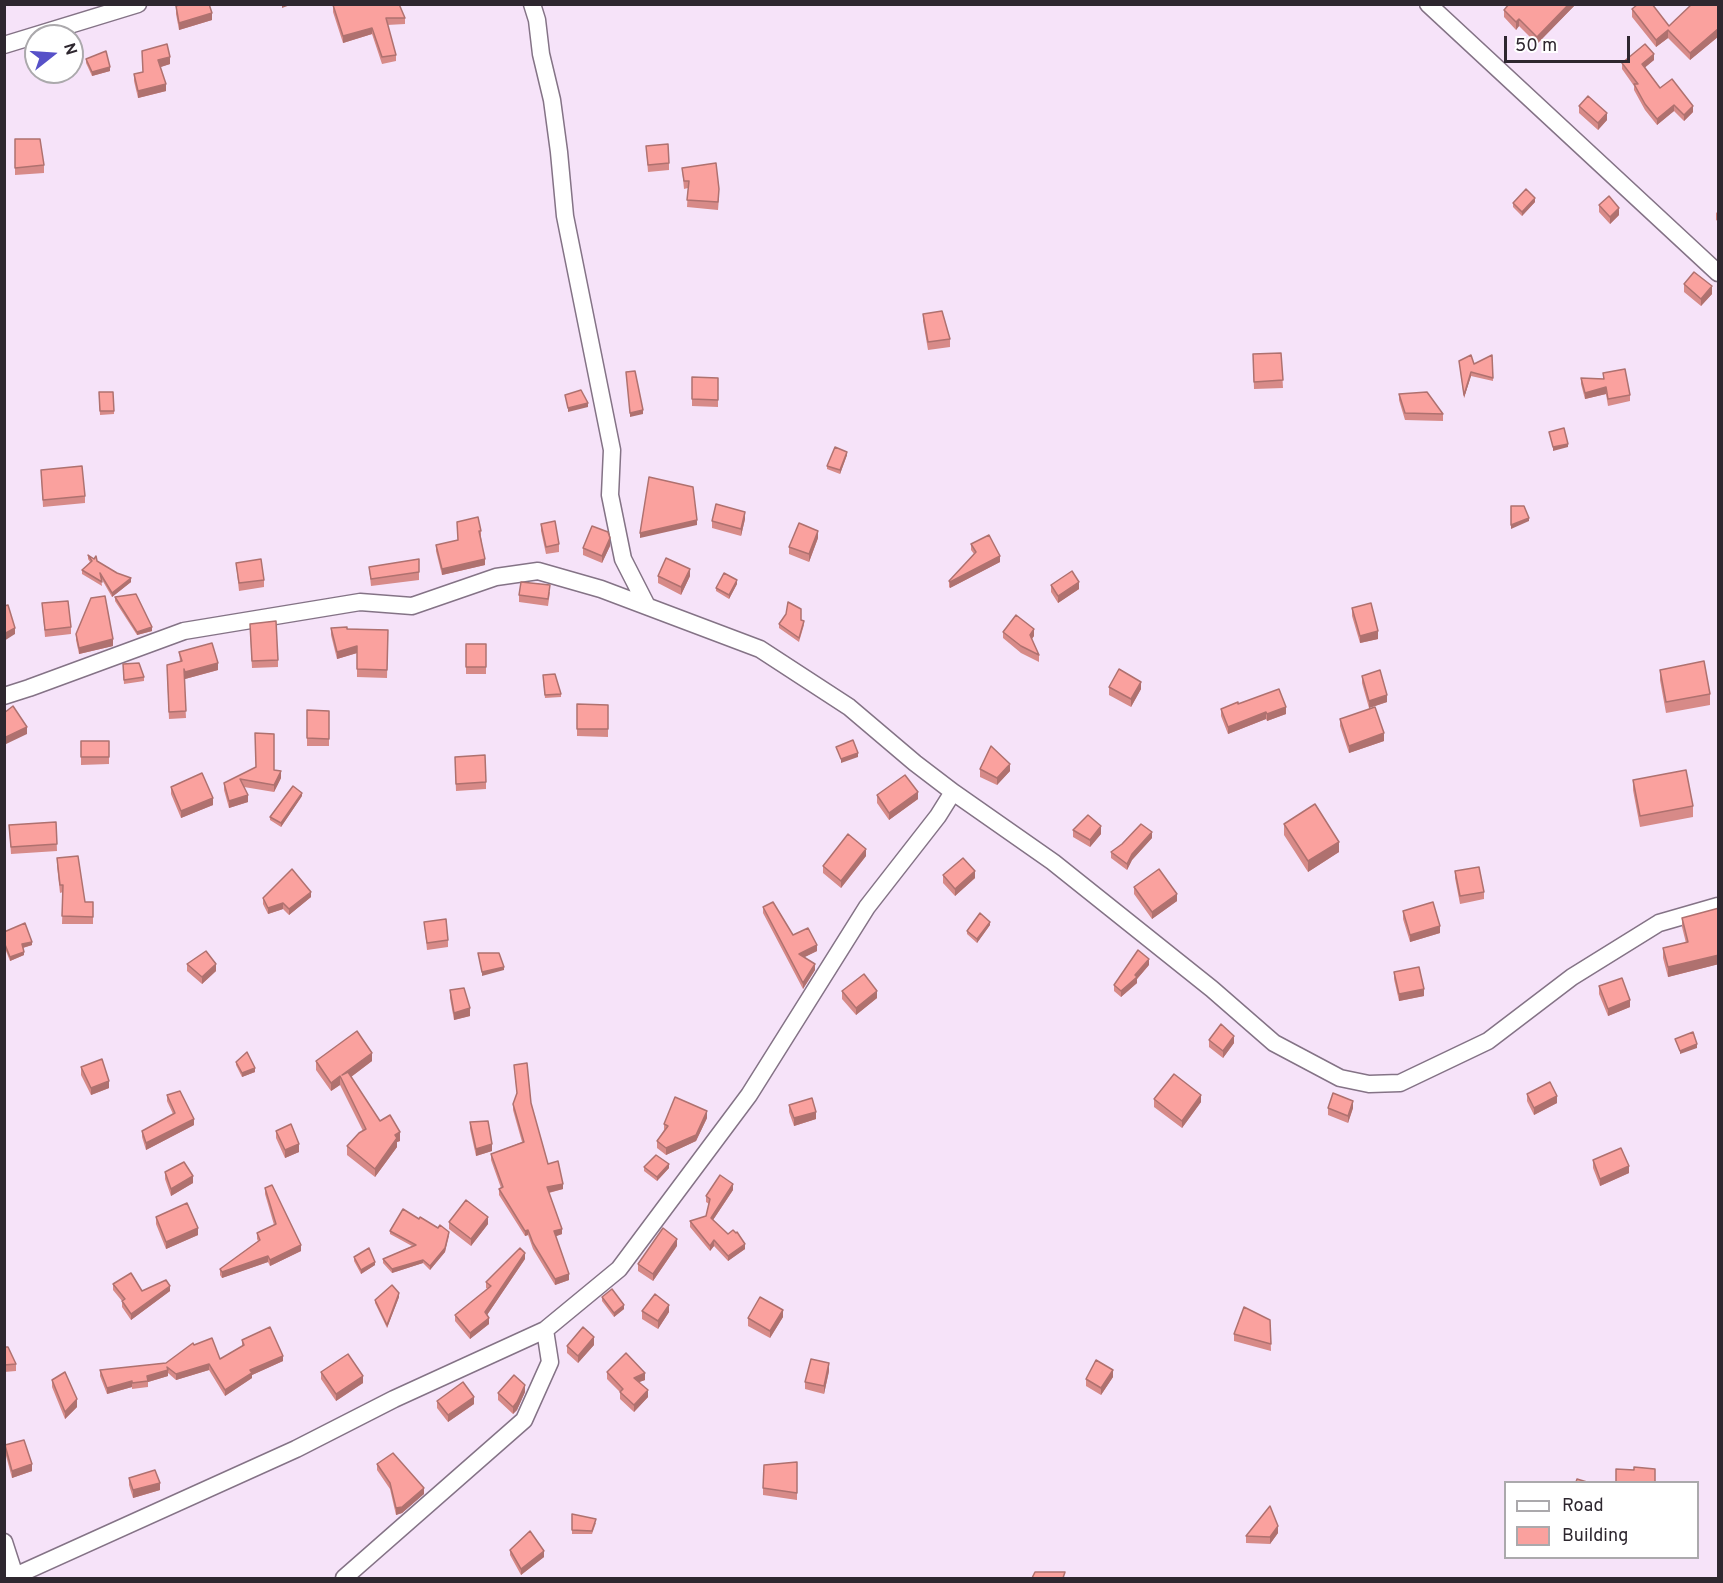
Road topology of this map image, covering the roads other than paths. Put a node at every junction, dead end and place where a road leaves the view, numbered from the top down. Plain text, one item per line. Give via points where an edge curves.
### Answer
1 (138, 4) edge
2 (532, 4) edge
3 (1428, 4) edge
4 (4, 45) edge
5 (1719, 273) edge
6 (647, 606) junction
7 (4, 696) edge
8 (953, 792) junction
9 (1719, 906) edge
10 (545, 1330) junction
11 (4, 1542) edge
12 (10, 1576) edge
13 (344, 1578) edge

1 - 4 street
2 - 6 street via 552,100 565,216 612,450 610,495 623,559
3 - 5 street
6 - 7 street via 538,571 496,577 412,606 360,602 184,631
6 - 8 street via 760,649 849,707
8 - 9 street via 1053,862 1274,1043 1340,1078 1369,1084 1400,1083 1488,1041 1572,977 1659,923
8 - 10 street via 867,907 749,1095 620,1269
10 - 12 street via 394,1399 297,1449
10 - 13 street via 550,1362 524,1420
11 - 12 street

